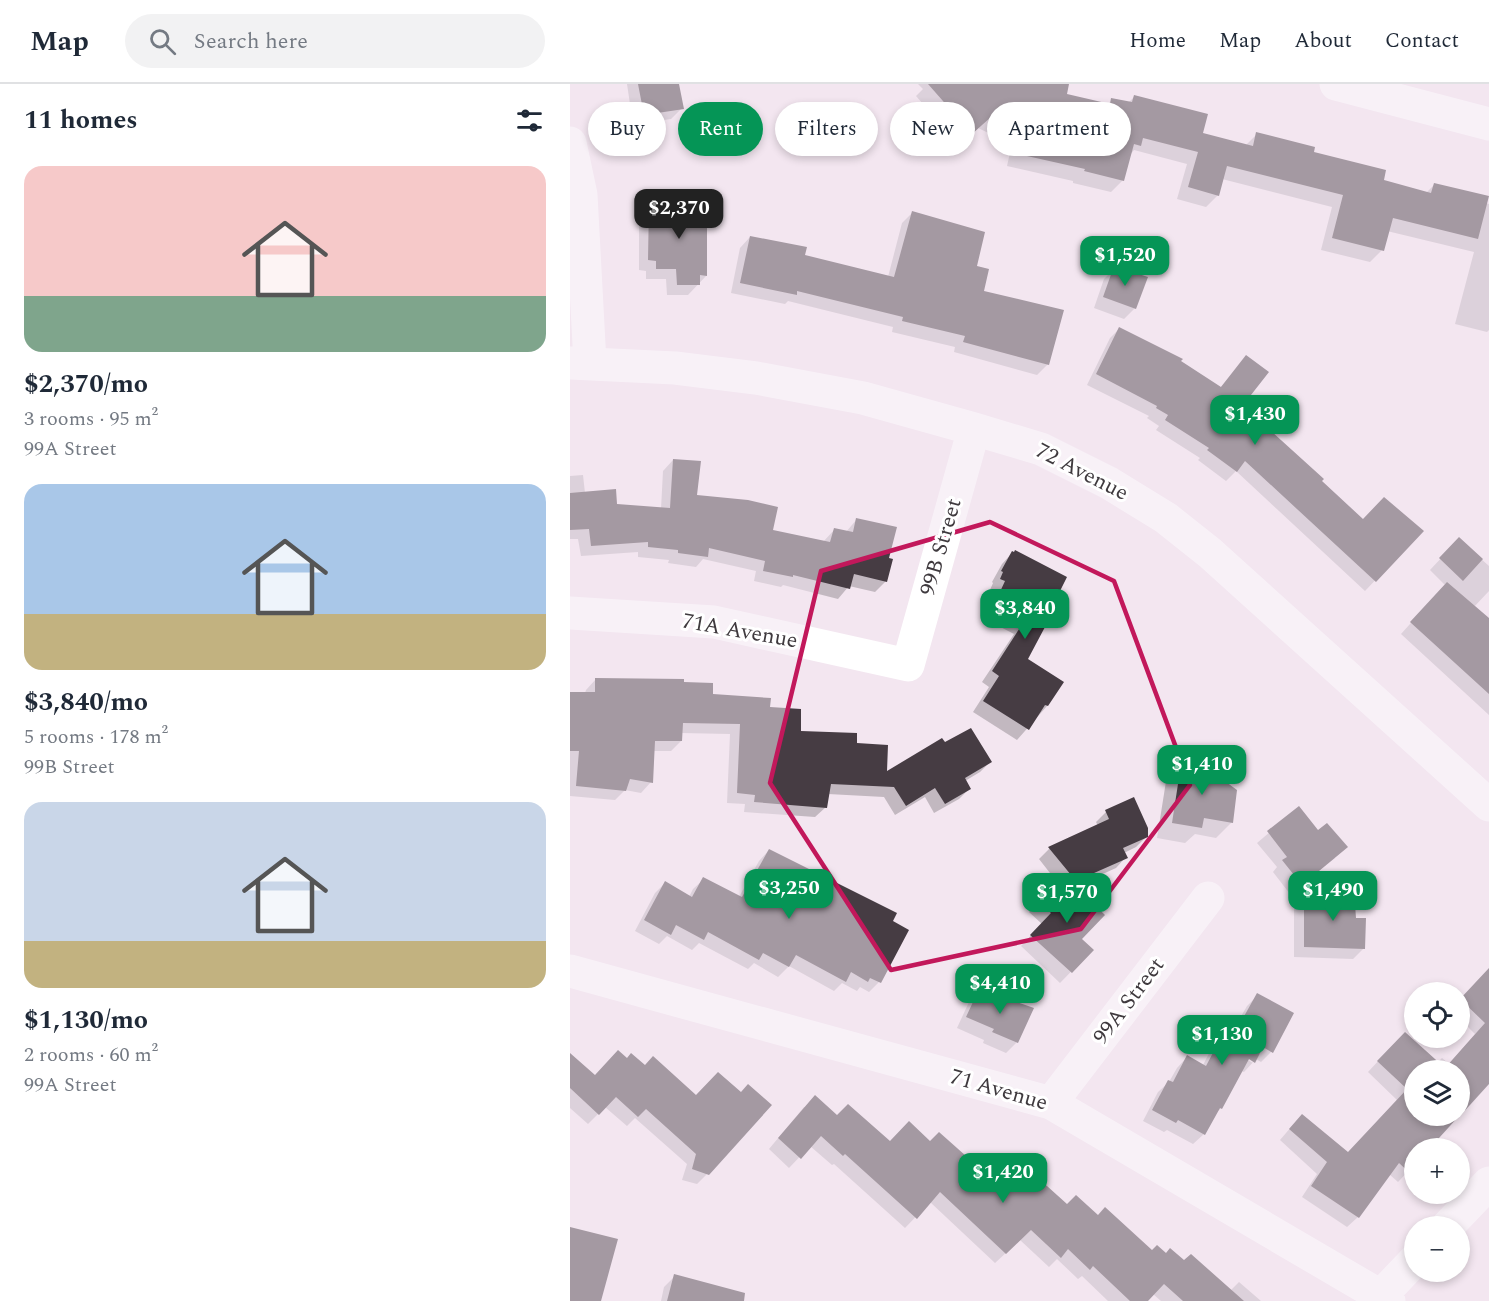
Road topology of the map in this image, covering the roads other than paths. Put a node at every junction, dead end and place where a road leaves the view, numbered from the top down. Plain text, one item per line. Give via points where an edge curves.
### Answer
1 (1336, 84) edge
2 (1489, 124) edge
3 (570, 143) edge
4 (580, 363) edge
5 (974, 429) junction
6 (570, 613) edge
7 (908, 665) joint
8 (1489, 804) edge
9 (1208, 898) dead end
10 (570, 971) edge
11 (1051, 1103) junction
12 (1489, 1183) edge
13 (1458, 1216) edge
14 (1404, 1273) edge
15 (1382, 1299) edge

1 - 2 street
3 - 4 street via 582,195
4 - 5 street, 72 Avenue via 675,368 756,378 863,398
5 - 7 street, 99B Street
5 - 8 street, 72 Avenue via 1041,449 1109,483 1166,518
6 - 7 street, 71A Avenue via 714,622
9 - 11 street, 99A Street
10 - 11 street, 71 Avenue
11 - 15 street, 71 Avenue
12 - 13 street
14 - 15 street

